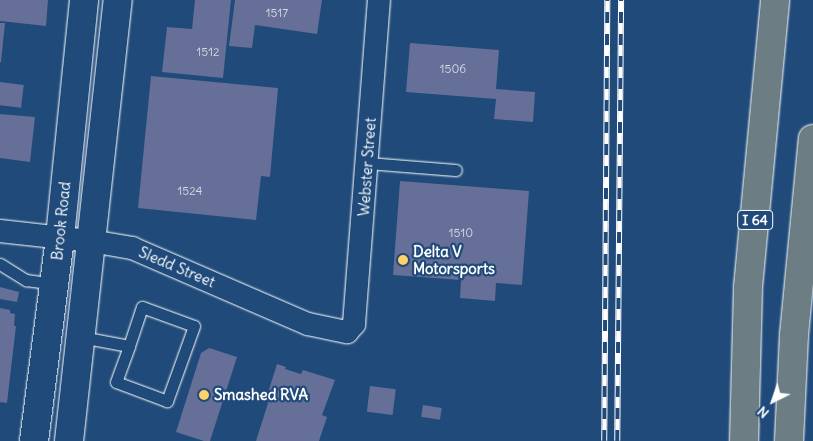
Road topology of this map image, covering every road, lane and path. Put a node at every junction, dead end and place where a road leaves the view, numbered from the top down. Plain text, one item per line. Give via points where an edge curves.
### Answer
1 (84, 0) edge
2 (118, 0) edge
3 (379, 0) edge
4 (775, 0) edge
5 (813, 139) edge
6 (367, 163) junction
7 (456, 170) dead end
8 (0, 231) edge
9 (60, 237) junction
10 (91, 241) junction
11 (0, 264) edge
12 (54, 284) junction
13 (347, 332) joint
14 (81, 337) junction
15 (129, 346) junction
16 (34, 441) edge
17 (69, 441) edge
18 (744, 441) edge
19 (789, 441) edge

1 - 9 main road, Brook Road
2 - 10 main road
3 - 6 street, Webster Street
4 - 18 highway, I 64 via 748,287
5 - 19 highway via 794,335
6 - 7 lane
6 - 13 street, Webster Street via 354,324
8 - 9 street, Sledd Street
9 - 10 street, Sledd Street
9 - 12 main road, Brook Road
10 - 13 street, Sledd Street via 132,248 308,324
10 - 14 main road
11 - 12 lane via 26,280
12 - 16 main road, Brook Road
14 - 15 lane
14 - 17 main road
15 - 15 lane via 142,307 194,326 167,401 116,382

